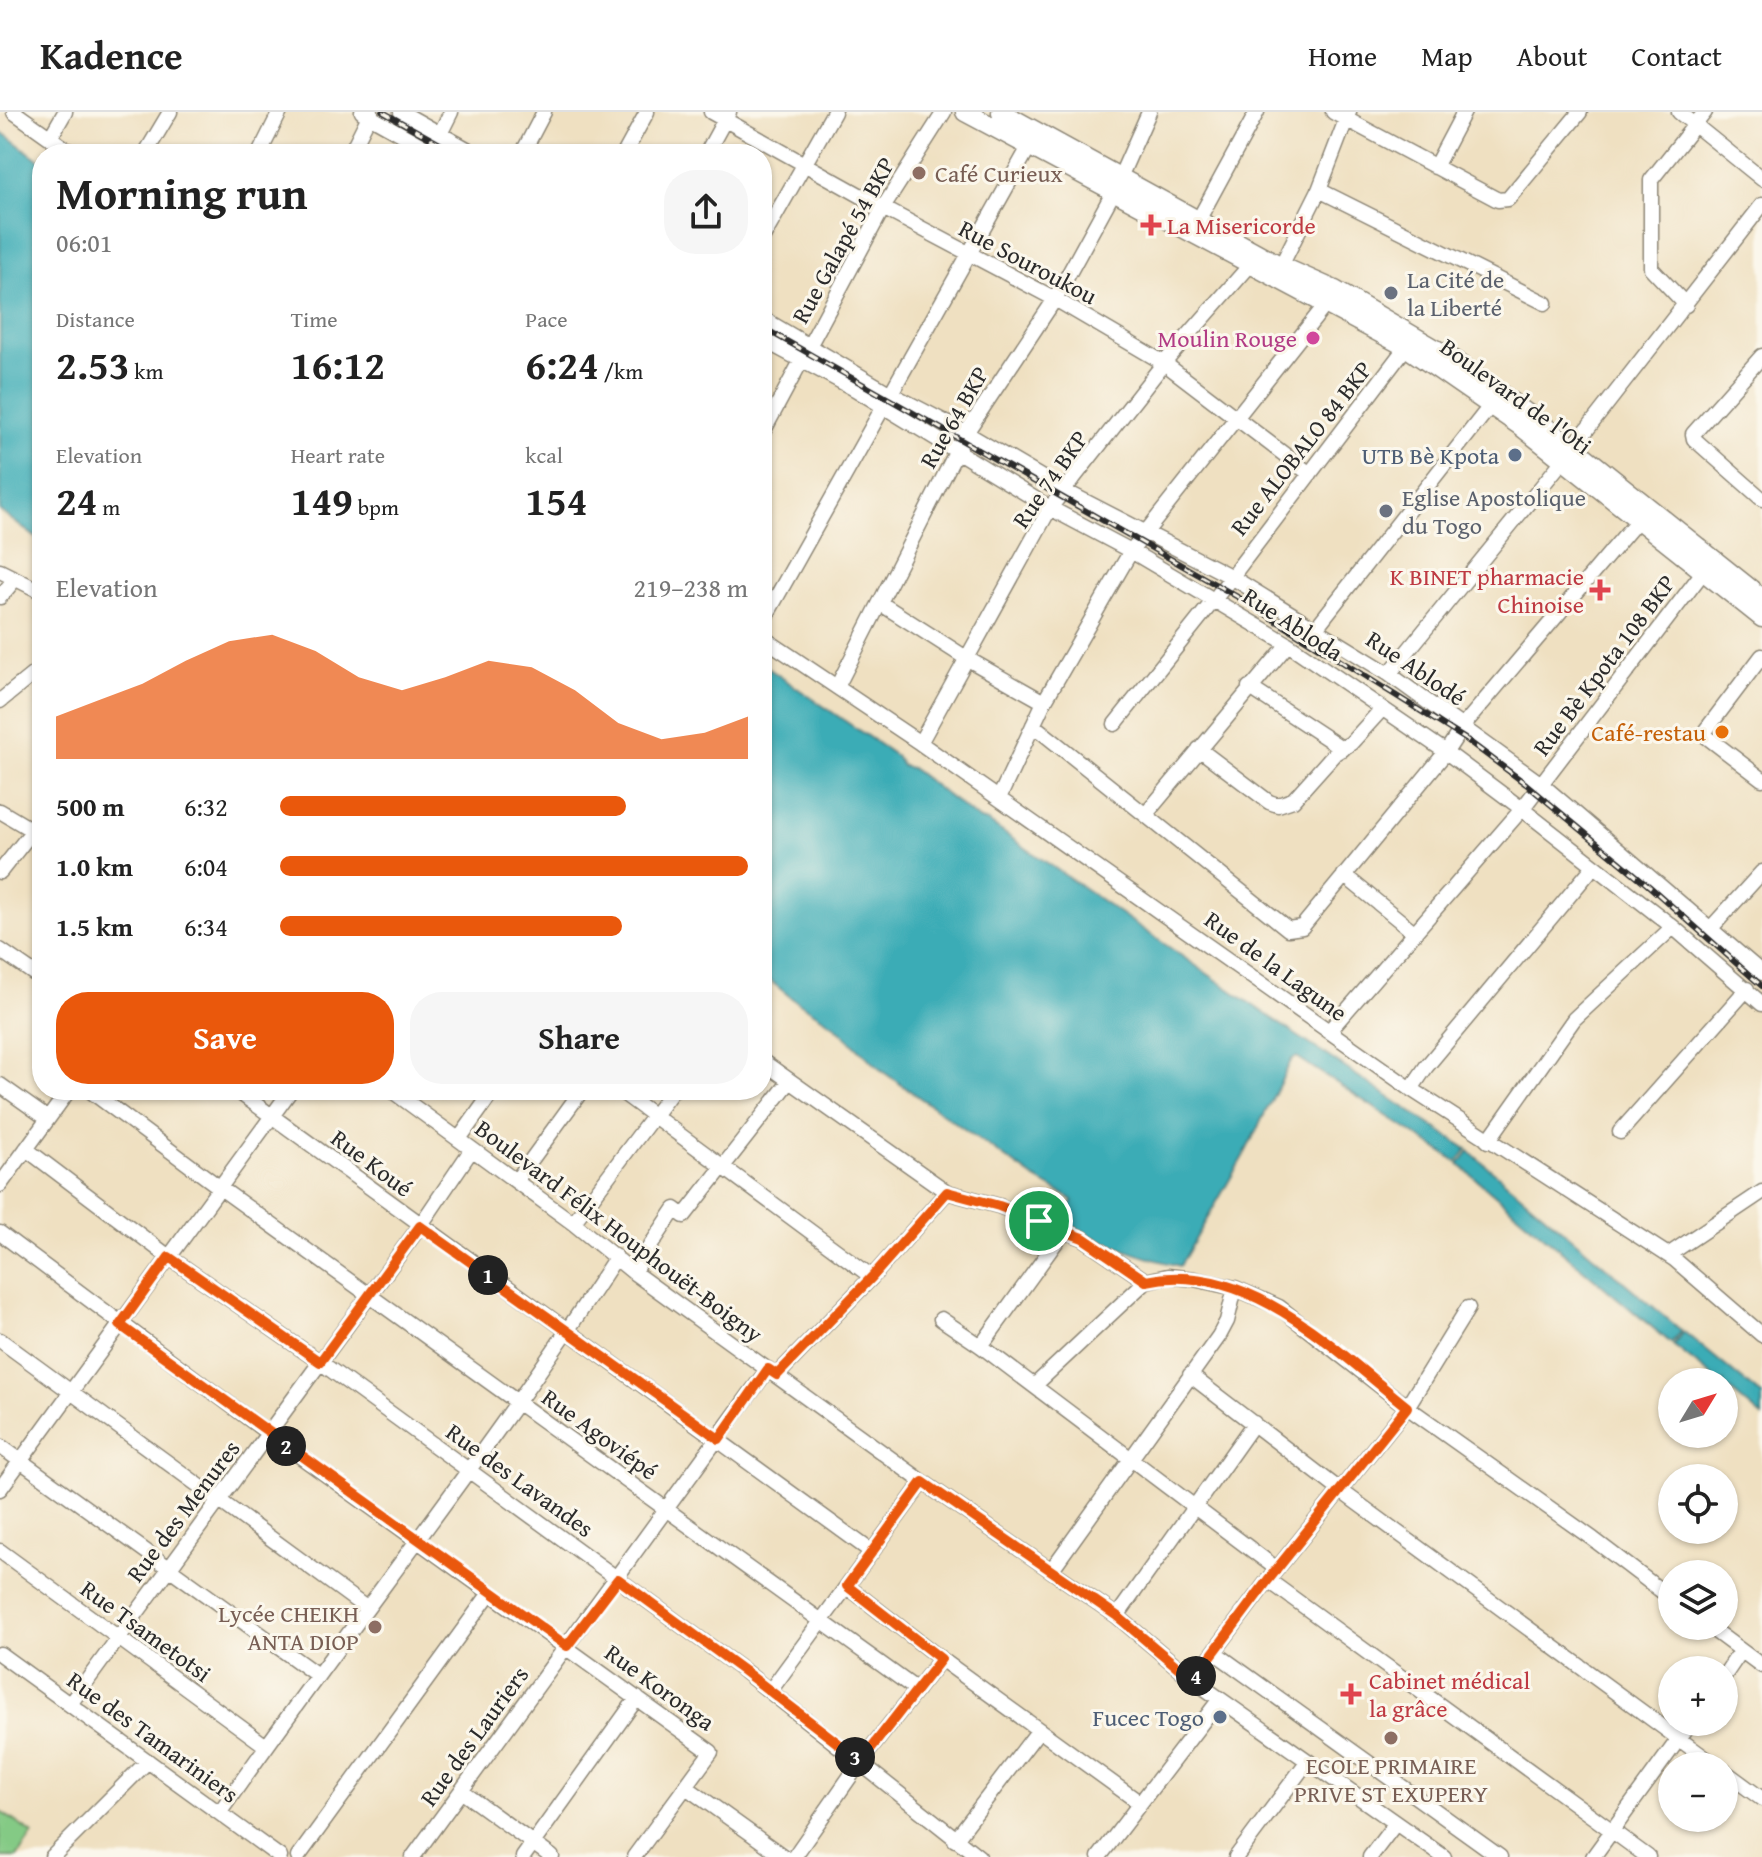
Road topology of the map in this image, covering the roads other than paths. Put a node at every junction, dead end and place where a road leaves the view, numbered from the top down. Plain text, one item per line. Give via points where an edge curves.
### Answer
1 (14, 112) edge
2 (65, 112) edge
3 (170, 112) edge
4 (280, 112) edge
5 (401, 112) edge
6 (451, 112) edge
7 (544, 112) edge
8 (647, 112) edge
9 (834, 112) edge
10 (944, 112) edge
11 (965, 112) edge
12 (1001, 112) edge
13 (1149, 112) edge
14 (1257, 112) edge
15 (1464, 112) edge
16 (1580, 112) edge
17 (1679, 112) edge
18 (1705, 112) edge
19 (368, 113) edge
20 (721, 114) edge
21 (1343, 114) edge
22 (1695, 125) junction
23 (439, 134) junction
24 (50, 138) junction
25 (59, 144) edge
26 (151, 144) edge
27 (264, 144) edge
28 (354, 144) edge
29 (418, 144) edge
30 (436, 144) edge
31 (458, 144) edge
32 (527, 144) edge
33 (629, 144) edge
34 (710, 144) edge
35 (1029, 147) junction
36 (805, 163) junction
37 (1435, 167) junction
38 (1762, 179) edge
39 (1117, 184) junction
40 (1319, 190) junction
41 (1762, 205) edge
42 (883, 208) junction
43 (772, 221) edge
44 (1195, 226) junction
45 (969, 255) junction
46 (1251, 264) junction
47 (1278, 271) junction
48 (1055, 299) junction
49 (1327, 303) junction
50 (1545, 303) dead end
51 (1686, 305) junction
52 (772, 324) edge
53 (772, 344) edge
54 (809, 345) junction
55 (1406, 347) junction
56 (1762, 356) edge
57 (802, 360) junction
58 (1164, 363) junction
59 (1449, 365) junction
60 (886, 399) junction
61 (1491, 405) junction
62 (772, 416) edge
63 (1237, 418) junction
64 (966, 433) junction
65 (957, 451) junction
66 (1569, 453) junction
67 (1310, 474) junction
68 (1063, 490) junction
69 (1762, 499) edge
70 (1050, 508) junction
71 (1643, 514) junction
72 (1145, 532) junction
73 (1131, 551) junction
74 (0, 571) edge
75 (1703, 572) junction
76 (1230, 576) junction
77 (15, 579) junction
78 (32, 587) edge
79 (0, 597) edge
80 (1762, 598) edge
81 (1214, 600) junction
82 (880, 603) junction
83 (772, 605) edge
84 (1762, 618) edge
85 (1315, 629) junction
86 (772, 644) edge
87 (1288, 644) junction
88 (1762, 656) edge
89 (966, 658) junction
90 (1389, 674) junction
91 (32, 675) edge
92 (837, 687) junction
93 (1249, 687) junction
94 (0, 701) edge
95 (1044, 702) junction
96 (1382, 709) junction
97 (1115, 724) dead end
98 (1033, 725) junction
99 (1463, 726) junction
100 (920, 743) junction
101 (1199, 749) junction
102 (1343, 749) junction
103 (1446, 752) junction
104 (1762, 779) edge
105 (1541, 784) junction
106 (999, 798) junction
107 (1522, 809) junction
108 (0, 811) edge
109 (1146, 814) junction
110 (32, 825) edge
111 (32, 836) edge
112 (1594, 866) junction
113 (0, 872) edge
114 (1762, 872) edge
115 (1344, 875) junction
116 (1673, 927) junction
117 (1711, 928) junction
118 (1415, 933) junction
119 (0, 950) edge
120 (32, 972) edge
121 (1762, 973) edge
122 (1747, 989) junction
123 (1762, 1004) edge
124 (1329, 1031) junction
125 (772, 1068) edge
126 (790, 1081) junction
127 (0, 1085) edge
128 (1411, 1089) junction
129 (62, 1100) edge
130 (102, 1100) edge
131 (250, 1100) edge
132 (284, 1100) edge
133 (406, 1100) edge
134 (487, 1100) edge
135 (575, 1100) edge
136 (632, 1100) edge
137 (666, 1100) edge
138 (272, 1116) junction
139 (654, 1116) junction
140 (48, 1119) junction
141 (1620, 1132) dead end
142 (459, 1139) junction
143 (1488, 1141) junction
144 (26, 1149) junction
145 (472, 1149) junction
146 (722, 1166) junction
147 (516, 1181) junction
148 (0, 1185) edge
149 (219, 1187) junction
150 (947, 1192) junction
151 (1762, 1192) edge
152 (573, 1223) junction
153 (420, 1226) junction
154 (1064, 1231) junction
155 (0, 1233) edge
156 (1668, 1255) junction
157 (169, 1257) junction
158 (616, 1257) junction
159 (633, 1272) junction
160 (872, 1277) junction
161 (1146, 1281) junction
162 (1235, 1288) junction
163 (370, 1294) junction
164 (1468, 1308) dead end
165 (941, 1319) dead end
166 (120, 1325) junction
167 (568, 1332) junction
168 (1762, 1335) edge
169 (0, 1340) edge
170 (981, 1346) junction
171 (320, 1362) junction
172 (773, 1372) junction
173 (1190, 1375) junction
174 (1034, 1386) junction
175 (70, 1393) junction
176 (518, 1401) junction
177 (1407, 1407) junction
178 (1254, 1423) junction
179 (268, 1433) junction
180 (719, 1439) junction
181 (0, 1446) edge
182 (1129, 1458) junction
183 (20, 1461) junction
184 (471, 1471) junction
185 (923, 1482) junction
186 (0, 1489) edge
187 (1341, 1491) junction
188 (219, 1501) junction
189 (1194, 1506) junction
190 (667, 1511) junction
191 (418, 1541) junction
192 (0, 1551) edge
193 (872, 1552) junction
194 (168, 1569) junction
195 (1052, 1569) junction
196 (1273, 1574) junction
197 (618, 1579) junction
198 (847, 1586) junction
199 (1658, 1588) edge
200 (490, 1593) junction
201 (366, 1608) junction
202 (1117, 1616) junction
203 (822, 1622) junction
204 (118, 1637) junction
205 (1726, 1640) edge
206 (567, 1646) junction
207 (1741, 1651) junction
208 (1214, 1652) junction
209 (0, 1654) edge
210 (1738, 1656) edge
211 (941, 1659) junction
212 (1762, 1666) edge
213 (317, 1675) junction
214 (1193, 1680) junction
215 (917, 1690) junction
216 (770, 1691) junction
217 (637, 1698) junction
218 (1220, 1699) junction
219 (70, 1704) junction
220 (1039, 1730) junction
221 (1681, 1736) edge
222 (1679, 1739) junction
223 (266, 1746) junction
224 (1697, 1752) edge
225 (148, 1761) junction
226 (861, 1761) junction
227 (1307, 1762) junction
228 (1738, 1781) edge
229 (686, 1787) junction
230 (461, 1791) junction
231 (1762, 1799) edge
232 (1140, 1803) junction
233 (220, 1812) junction
234 (1395, 1824) junction
235 (1613, 1832) junction
236 (955, 1840) junction
237 (533, 1843) junction
238 (52, 1857) edge
239 (280, 1857) edge
240 (298, 1857) edge
241 (413, 1857) edge
242 (523, 1857) edge
243 (552, 1857) edge
244 (634, 1857) edge
245 (784, 1857) edge
246 (794, 1857) edge
247 (979, 1857) edge
248 (1099, 1857) edge
249 (1236, 1857) edge
250 (1370, 1857) edge
251 (1444, 1857) edge
252 (1500, 1857) edge
253 (1593, 1857) edge
254 (1648, 1857) edge

1 - 24 street
2 - 24 street
3 - 26 street
4 - 27 street
5 - 23 street
6 - 23 street
7 - 32 street
8 - 33 street
9 - 36 street
10 - 42 street, Rue Galapé 54 BKP
11 - 35 main road, Boulevard de l'Oti
12 - 39 main road, Boulevard de l'Oti
13 - 39 street, Rue 64 BKP
14 - 44 street
15 - 37 street
16 - 37 street via 1508,199 1498,200
17 - 22 street
18 - 22 street
19 - 28 street
19 - 29 street
20 - 34 street
20 - 36 street, Rue Souroukou
21 - 37 street
21 - 40 street
22 - 38 street
22 - 51 street via 1651,180 1650,265
23 - 30 street
23 - 31 street
24 - 25 street
35 - 39 main road, Boulevard de l'Oti
35 - 45 street
36 - 42 street, Rue Souroukou
36 - 43 street
39 - 44 main road, Boulevard de l'Oti
39 - 48 street, Rue 64 BKP
40 - 47 street
40 - 50 street
41 - 51 street
42 - 45 street, Rue Souroukou
42 - 54 street, Rue Galapé 54 BKP
44 - 46 main road, Boulevard de l'Oti
44 - 47 main road, Boulevard de l'Oti
45 - 48 street, Rue Souroukou
45 - 60 street
46 - 47 main road, Boulevard de l'Oti
46 - 58 street, Rue 74 BKP
47 - 49 main road, Boulevard de l'Oti
47 - 59 main road, Boulevard de l'Oti via 1335,290
48 - 58 street, Rue Souroukou
48 - 64 street, Rue 64 BKP
49 - 55 main road, Boulevard de l'Oti
49 - 63 street
51 - 66 street
52 - 54 street
53 - 57 street, Rue Abloda
54 - 57 street, Rue Galapé 54 BKP
54 - 60 street
55 - 59 main road, Boulevard de l'Oti
55 - 67 street, Rue ALOBALO 84 BKP
56 - 69 street via 1693,434
57 - 60 street, Rue Abloda
57 - 62 street, Rue Galapé 54 BKP
58 - 63 street, Rue Souroukou
58 - 68 street, Rue 74 BKP
59 - 61 main road, Boulevard de l'Oti
59 - 66 main road, Boulevard de l'Oti
60 - 64 street, Rue Ablodé
60 - 65 street, Rue Abloda
60 - 83 street
61 - 66 main road, Boulevard de l'Oti
61 - 85 street
63 - 67 street, Rue Souroukou
63 - 72 street
64 - 65 street, Rue 64 BKP
64 - 68 street, Rue Ablodé
65 - 70 street, Rue Abloda
65 - 82 street, Rue 64 BKP
66 - 71 main road, Boulevard de l'Oti
66 - 90 street
67 - 76 street, Rue ALOBALO 84 BKP
68 - 70 street, Rue 74 BKP
68 - 72 street, Rue Ablodé
70 - 73 street, Rue Abloda
70 - 89 street, Rue 74 BKP
71 - 75 main road, Boulevard de l'Oti
71 - 80 main road, Boulevard de l'Oti
71 - 99 street
72 - 73 street
72 - 76 street, Rue Ablodé
73 - 81 street, Rue Abloda
73 - 95 street
74 - 77 street
75 - 84 main road, Boulevard de l'Oti
75 - 105 street, Rue Bè Kpota 108 BKP
76 - 81 street, Rue ALOBALO 84 BKP
76 - 85 street, Rue Ablodé
77 - 78 street
77 - 79 street
81 - 87 street, Rue Abloda
81 - 97 street, Rue ALOBALO 84 BKP
82 - 89 street
82 - 92 street, Rue 64 BKP
85 - 90 street, Rue Ablodé
86 - 92 street, Rue de la Lagune
87 - 93 street
87 - 96 street, Rue Abloda
88 - 104 street via 1703,734
89 - 95 street
89 - 100 street, Rue 74 BKP
90 - 99 street, Rue Ablodé
91 - 94 street
92 - 100 street, Rue de la Lagune
93 - 101 street
93 - 102 street
95 - 98 street
96 - 102 street
96 - 103 street, Rue Abloda
98 - 106 street
98 - 109 street
99 - 103 street
99 - 105 street, Rue Ablodé
100 - 106 street, Rue de la Lagune
101 - 102 street via 1278,805 1293,800
101 - 109 street
103 - 107 street, Rue Abloda
103 - 115 street
105 - 107 street, Rue Bè Kpota 108 BKP
105 - 117 street, Rue Ablodé
106 - 124 street, Rue de la Lagune
107 - 112 street, Rue Abloda
107 - 118 street, Rue Bè Kpota 108 BKP
108 - 110 street
109 - 115 street via 1288,929 1302,927
111 - 113 street
112 - 116 street, Rue Abloda
112 - 128 street
114 - 117 street
115 - 118 street
116 - 122 street, Rue Abloda
116 - 143 street via 1574,1019
117 - 121 street, Rue Ablodé
118 - 124 street, Rue Bè Kpota 108 BKP
119 - 120 street
122 - 123 street, Rue Abloda
122 - 141 street
124 - 128 street, Rue de la Lagune
125 - 126 street
126 - 146 street
126 - 150 street
127 - 140 street
128 - 143 street, Rue de la Lagune
129 - 140 street
130 - 149 street, Rue Agoviépé
131 - 138 street, Rue Koué
132 - 138 street
133 - 142 street, Boulevard Félix Houphouët-Boigny
134 - 142 street
135 - 147 street
136 - 139 street
137 - 139 street
138 - 149 street
138 - 153 street, Rue Koué
139 - 146 street
139 - 152 street
140 - 144 street
142 - 145 street, Boulevard Félix Houphouët-Boigny
143 - 156 street, Rue de la Lagune
144 - 148 street
144 - 157 street, Rue des Lavandes
145 - 147 street, Boulevard Félix Houphouët-Boigny
145 - 153 street, Rue des Menures
146 - 159 street via 684,1216 675,1209
146 - 160 street
147 - 152 street, Boulevard Félix Houphouët-Boigny
149 - 157 street
149 - 163 street, Rue Agoviépé
150 - 154 street
150 - 160 street, Rue des Lauriers
151 - 156 street
152 - 158 street, Boulevard Félix Houphouët-Boigny
153 - 163 street, Rue des Menures
153 - 167 street, Rue Koué
154 - 161 street via 1094,1244
154 - 170 street
155 - 166 street, Rue Koronga
156 - 168 street, Rue de la Lagune
157 - 166 street
157 - 171 street, Rue des Lavandes
158 - 159 street, Boulevard Félix Houphouët-Boigny
158 - 167 street
159 - 172 street, Boulevard Félix Houphouët-Boigny
160 - 172 street, Rue des Lauriers
161 - 162 street via 1168,1276
161 - 174 street
162 - 173 street via 1224,1327
162 - 177 street via 1279,1307
163 - 171 street, Rue des Menures
163 - 176 street, Rue Agoviépé
164 - 177 street
165 - 170 street
166 - 175 street
166 - 179 street, Rue Koronga
167 - 176 street
167 - 180 street, Rue Koué
169 - 175 street
170 - 174 street
171 - 179 street, Rue des Menures
171 - 184 street, Rue des Lavandes
172 - 180 street, Rue des Lauriers
172 - 185 street, Boulevard Félix Houphouët-Boigny
173 - 178 street
173 - 182 street
174 - 182 street
175 - 183 street
175 - 188 street
176 - 184 street
176 - 190 street, Rue Agoviépé
177 - 187 street
177 - 199 street
178 - 187 street
178 - 189 street
179 - 188 street, Rue des Menures
179 - 191 street, Rue Koronga
180 - 190 street, Rue des Lauriers
180 - 193 street, Rue Koué
181 - 183 street
182 - 189 street
182 - 195 street
183 - 186 street
183 - 194 street
184 - 191 street
184 - 197 street, Rue des Lavandes
185 - 193 street
185 - 195 street, Boulevard Félix Houphouët-Boigny
187 - 196 street
187 - 222 street
188 - 194 street, Rue des Menures
188 - 201 street
189 - 196 street
189 - 202 street
190 - 197 street, Rue des Lauriers
190 - 203 street, Rue Agoviépé
191 - 200 street, Rue Koronga
191 - 201 street
192 - 204 street, Rue Tsametotsi
193 - 198 street
194 - 204 street, Rue des Menures
194 - 213 street
195 - 202 street, Boulevard Félix Houphouët-Boigny
196 - 208 street
196 - 235 street
197 - 206 street, Rue des Lauriers
197 - 216 street, Rue des Lavandes
198 - 203 street
198 - 211 street
200 - 206 street, Rue Koronga
200 - 240 street
201 - 213 street
202 - 214 street, Boulevard Félix Houphouët-Boigny
203 - 215 street, Rue Agoviépé
203 - 216 street
204 - 219 street, Rue des Menures
204 - 223 street, Rue Tsametotsi
205 - 207 street
206 - 217 street, Rue Koronga
206 - 230 street, Rue des Lauriers
207 - 210 street
207 - 212 street
208 - 214 street
208 - 252 street
209 - 219 street, Rue des Tamariniers
211 - 215 street
211 - 220 street
213 - 223 street
214 - 218 street, Boulevard Félix Houphouët-Boigny
215 - 226 street
216 - 226 street, Rue des Lavandes
217 - 229 street, Rue Koronga via 711,1752
217 - 237 street
218 - 227 street, Boulevard Félix Houphouët-Boigny
218 - 232 street
219 - 225 street, Rue des Tamariniers
220 - 232 street
220 - 236 street
221 - 222 street
222 - 224 street
222 - 235 street
223 - 233 street
225 - 233 street, Rue des Tamariniers
225 - 238 street
226 - 236 street, Rue des Lavandes
226 - 246 street
227 - 234 street, Boulevard Félix Houphouët-Boigny
227 - 249 street
228 - 231 street
229 - 244 street
229 - 245 street
230 - 237 street
230 - 241 street, Rue des Lauriers
232 - 248 street
233 - 239 street, Rue des Tamariniers
234 - 250 street
234 - 251 street, Boulevard Félix Houphouët-Boigny
235 - 253 street
235 - 254 street
236 - 247 street, Rue des Lavandes
237 - 242 street
237 - 243 street

